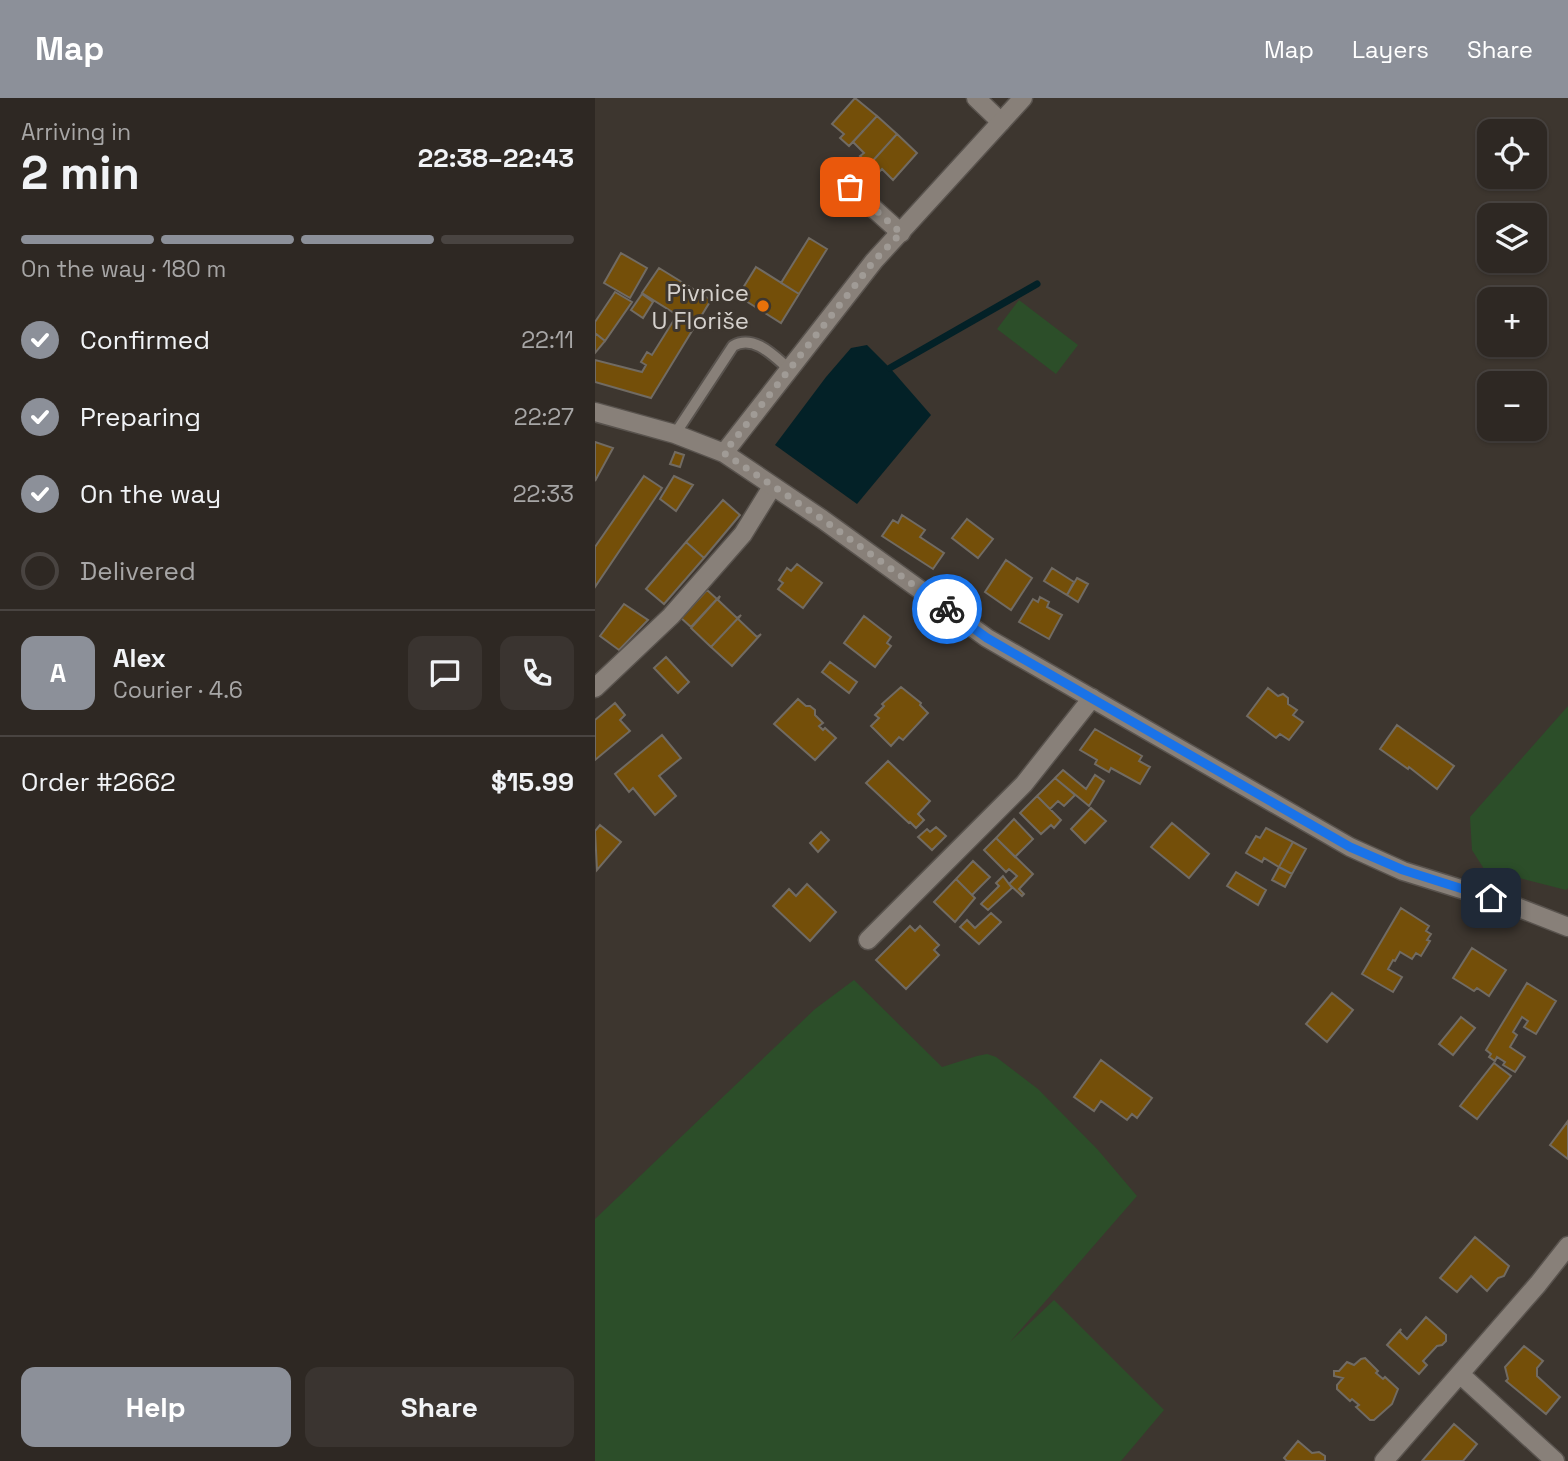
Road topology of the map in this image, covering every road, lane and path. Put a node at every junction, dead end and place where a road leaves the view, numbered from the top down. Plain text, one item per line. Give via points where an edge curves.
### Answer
1 (976, 98) edge
2 (1023, 98) edge
3 (1001, 122) junction
4 (833, 172) dead end
5 (901, 233) junction
6 (789, 369) junction
7 (595, 412) edge
8 (675, 434) junction
9 (724, 453) junction
10 (772, 487) junction
11 (595, 688) edge
12 (1092, 698) junction
13 (1568, 927) edge
14 (868, 940) dead end
15 (1568, 1246) edge
16 (1461, 1375) junction
17 (1384, 1461) edge
18 (1555, 1461) edge

1 - 3 street
2 - 3 street
3 - 5 street
4 - 5 street
5 - 6 street
6 - 8 lane via 760,346 733,346
6 - 9 street
7 - 8 street
8 - 9 street
9 - 10 street
10 - 11 street via 743,534 670,616
10 - 12 street via 987,638
12 - 13 street via 1350,847
12 - 14 street via 1024,784
15 - 16 street
16 - 17 street
16 - 18 street

